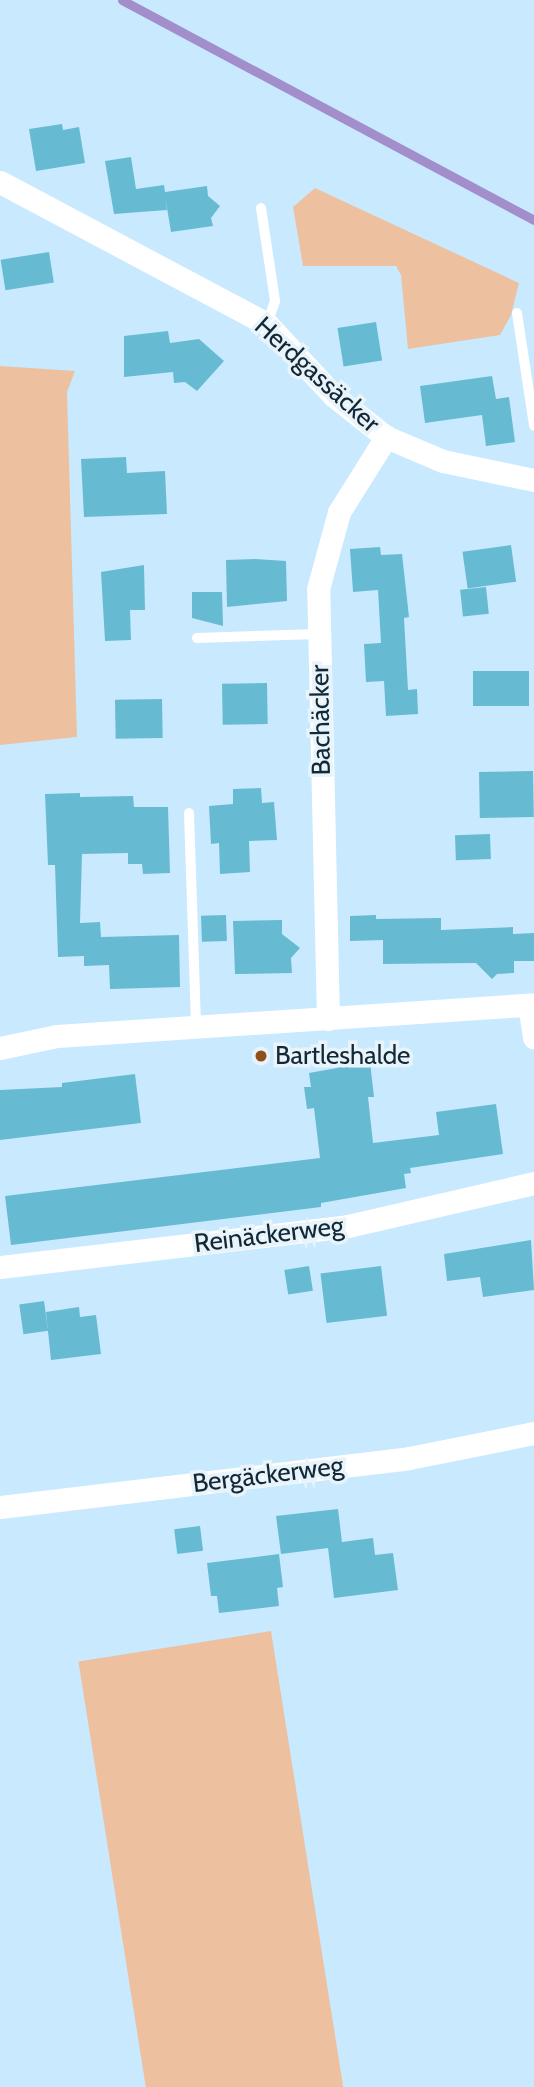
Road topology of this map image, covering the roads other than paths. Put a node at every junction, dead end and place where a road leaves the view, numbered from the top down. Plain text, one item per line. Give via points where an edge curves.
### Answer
1 (0, 182) edge
2 (261, 208) dead end
3 (517, 313) dead end
4 (267, 324) junction
5 (534, 426) edge
6 (386, 437) junction
7 (534, 480) edge
8 (318, 634) junction
9 (197, 638) dead end
10 (189, 813) dead end
11 (532, 1005) edge
12 (328, 1019) junction
13 (196, 1027) junction
14 (534, 1038) edge
15 (0, 1048) edge
16 (534, 1183) edge
17 (0, 1267) edge
18 (534, 1433) edge
19 (0, 1507) edge

1 - 4 street, Herdgassäcker
2 - 4 lane via 275,302
3 - 5 lane
4 - 6 street, Herdgassäcker via 334,396
6 - 7 street, Herdgassäcker via 443,461
6 - 8 street, Bachäcker via 339,512 324,553
8 - 9 lane
8 - 12 street, Bachäcker
10 - 13 lane
11 - 12 street
11 - 14 street
12 - 13 street
13 - 15 street via 57,1036
16 - 17 street, Reinäckerweg via 348,1226
18 - 19 street, Bergäckerweg via 409,1458

